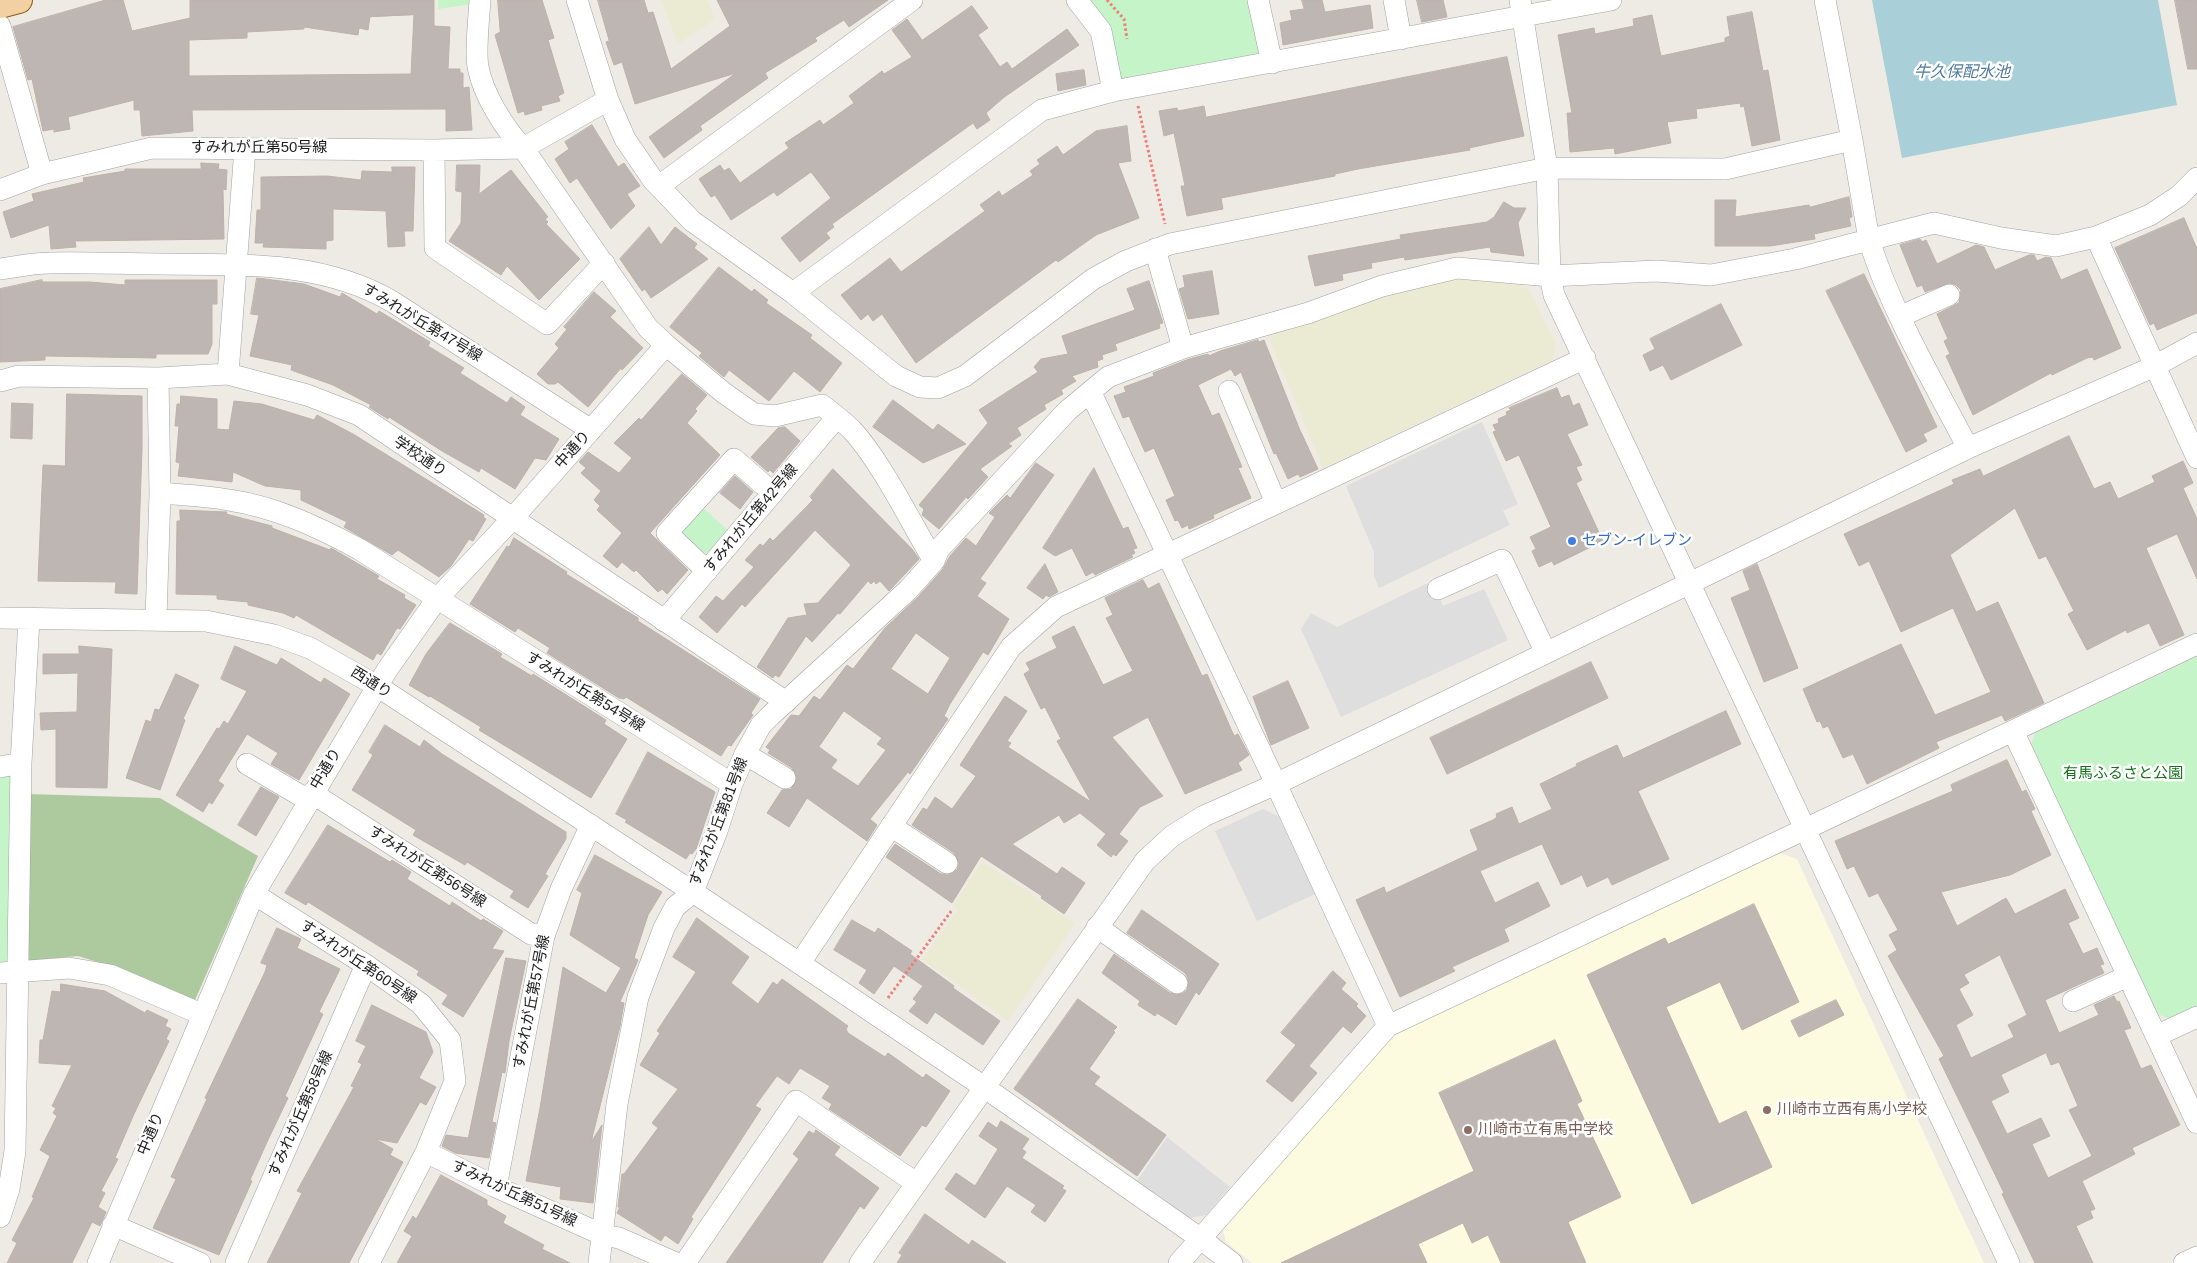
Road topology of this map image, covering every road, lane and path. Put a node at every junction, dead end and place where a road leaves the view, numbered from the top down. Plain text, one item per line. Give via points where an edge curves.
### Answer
1 (19, 0) edge
2 (480, 0) edge
3 (577, 0) edge
4 (912, 0) edge
5 (1077, 0) edge
6 (1258, 0) edge
7 (1394, 0) edge
8 (1611, 0) edge
9 (1825, 0) edge
10 (0, 5) edge
11 (1522, 8) edge
12 (0, 26) edge
13 (1401, 39) junction
14 (1272, 64) junction
15 (1134, 88) junction
16 (1113, 91) junction
17 (608, 100) junction
18 (1852, 140) junction
19 (245, 148) junction
20 (523, 148) junction
21 (434, 150) junction
22 (1547, 168) junction
23 (42, 174) junction
24 (2197, 178) edge
25 (659, 186) junction
26 (0, 190) edge
27 (2096, 237) junction
28 (1869, 240) junction
29 (1163, 247) junction
30 (604, 263) junction
31 (236, 265) junction
32 (0, 270) edge
33 (1550, 276) junction
34 (792, 293) junction
35 (1949, 294) dead end
36 (1901, 316) junction
37 (2197, 343) edge
38 (666, 345) junction
39 (1183, 348) junction
40 (1585, 358) junction
41 (2154, 367) junction
42 (228, 374) junction
43 (158, 378) junction
44 (0, 381) edge
45 (1229, 391) dead end
46 (1091, 393) junction
47 (837, 418) junction
48 (591, 430) junction
49 (1968, 448) junction
50 (2197, 458) edge
51 (160, 493) junction
52 (773, 493) junction
53 (1276, 503) junction
54 (512, 519) junction
55 (1168, 554) junction
56 (934, 561) junction
57 (707, 571) junction
58 (1690, 583) junction
59 (1438, 589) dead end
60 (437, 599) junction
61 (0, 618) edge
62 (29, 619) junction
63 (156, 620) junction
64 (664, 620) junction
65 (2197, 644) edge
66 (1546, 653) junction
67 (377, 686) junction
68 (786, 702) junction
69 (2014, 731) junction
70 (745, 754) junction
71 (21, 764) junction
72 (247, 764) dead end
73 (0, 767) edge
74 (785, 778) dead end
75 (732, 784) junction
76 (1276, 784) junction
77 (310, 796) junction
78 (591, 825) junction
79 (891, 826) junction
80 (1806, 829) junction
81 (947, 863) dead end
82 (693, 892) junction
83 (254, 894) junction
84 (952, 910) dead end
85 (1097, 928) junction
86 (544, 936) junction
87 (800, 963) junction
88 (366, 965) junction
89 (9, 972) edge
90 (2128, 976) junction
91 (1177, 983) dead end
92 (2073, 1001) dead end
93 (201, 1014) junction
94 (877, 1015) junction
95 (2197, 1017) edge
96 (1388, 1026) junction
97 (2156, 1036) junction
98 (984, 1087) junction
99 (2197, 1123) edge
100 (426, 1152) junction
101 (916, 1183) junction
102 (496, 1187) junction
103 (0, 1217) edge
104 (113, 1225) junction
105 (603, 1235) junction
106 (1201, 1239) junction
107 (2197, 1257) edge
108 (98, 1263) edge
109 (200, 1263) edge
110 (236, 1263) edge
111 (369, 1263) edge
112 (599, 1263) edge
113 (676, 1263) edge
114 (685, 1263) edge
115 (860, 1263) edge
116 (1179, 1263) edge
117 (1232, 1263) edge
118 (2008, 1263) edge
119 (2184, 1263) edge

1 - 10 main road
2 - 20 street via 478,66 492,105
3 - 17 street
4 - 25 street
5 - 16 street via 1101,31
6 - 14 street
7 - 13 street
8 - 11 street
9 - 18 street
11 - 13 street
11 - 22 street
12 - 23 street
13 - 14 street
14 - 15 street
15 - 16 street
15 - 29 path
16 - 34 street via 1042,110
17 - 20 street
17 - 25 street via 625,139
18 - 22 street via 1725,169
18 - 28 street
19 - 21 street, すみれが丘第50号線
19 - 23 street, すみれが丘第50号線 via 152,148
19 - 31 street
20 - 21 street, すみれが丘第50号線
20 - 30 street
21 - 30 street via 435,248 547,324
22 - 29 street
22 - 33 street
23 - 26 street, すみれが丘第50号線
24 - 27 street, すみれが丘第81号線 via 2179,196 2150,215
25 - 34 street via 692,221
27 - 28 street, すみれが丘第81号線 via 2056,246 1934,223
27 - 41 street
28 - 33 street, すみれが丘第81号線 via 1795,260 1711,275 1656,271
28 - 36 street
29 - 34 street via 1093,279 965,376 938,388 920,387 896,376
29 - 39 street
30 - 38 street via 648,328
31 - 32 street, すみれが丘第47号線 via 47,263
31 - 42 street
31 - 48 street, すみれが丘第47号線 via 283,266 315,271 369,288
33 - 39 street, すみれが丘第81号線 via 1457,268 1382,286 1308,313
33 - 40 street via 1554,295
35 - 36 street
36 - 49 street
37 - 41 street
38 - 47 street via 754,414 775,416 822,405
38 - 48 street, 中通り
39 - 46 street, すみれが丘第81号線 via 1108,377
40 - 53 street
40 - 58 street
41 - 49 street
41 - 50 street
42 - 43 street, 学校通り
42 - 54 street, 学校通り via 307,395 359,415
43 - 44 street, 学校通り via 19,376
43 - 51 street
45 - 53 street
46 - 55 street
46 - 56 street, すみれが丘第81号線 via 1067,411 998,484 939,549
47 - 52 street, すみれが丘第42号線
47 - 56 street via 851,429 870,453
48 - 54 street, 中通り
49 - 58 street
51 - 60 street, すみれが丘第54号線 via 230,500 296,518 359,549
51 - 63 street
52 - 57 street, すみれが丘第42号線
52 - 57 street via 734,459 668,533
53 - 55 street
54 - 60 street, 中通り
54 - 64 street, 学校通り
55 - 76 street
55 - 79 street via 1056,607 1011,648
56 - 68 street, すみれが丘第81号線 via 908,590
57 - 64 street, すみれが丘第42号線
58 - 66 street
58 - 80 street
59 - 66 street via 1502,560
60 - 67 street, 中通り
60 - 75 street, すみれが丘第54号線
61 - 62 street, 西通り
62 - 63 street, 西通り
62 - 71 street
63 - 67 street, 西通り via 206,621 274,635 310,648
64 - 68 street, 学校通り
65 - 69 street
66 - 76 street
67 - 77 street, 中通り
67 - 78 street, 西通り
68 - 70 street, すみれが丘第81号線 via 761,725
69 - 80 street
69 - 90 street
70 - 74 street
70 - 75 street, すみれが丘第81号線
71 - 73 street
71 - 89 street
72 - 77 street, すみれが丘第56号線
75 - 82 street, すみれが丘第81号線
76 - 85 street via 1204,816 1172,836 1145,861
76 - 96 street
77 - 83 street, 中通り
77 - 86 street, すみれが丘第56号線 via 531,934
78 - 82 street, 西通り
78 - 86 street, すみれが丘第57号線 via 561,889
79 - 81 street
79 - 87 street
80 - 96 street
80 - 118 street
82 - 87 street, 西通り
82 - 105 street, すみれが丘第81号線 via 676,907 664,928 638,997 617,1104
83 - 88 street, すみれが丘第60号線
83 - 93 street, 中通り
84 - 94 path
85 - 91 street
85 - 98 street
86 - 102 street, すみれが丘第57号線
87 - 94 street, 西通り
88 - 100 street, すみれが丘第60号線 via 421,1004 450,1040 455,1082
88 - 110 street, すみれが丘第58号線
89 - 93 street via 69,968 110,976
89 - 103 street via 15,1151 9,1189
90 - 92 street
90 - 97 street
93 - 104 street, 中通り
94 - 98 street, 西通り
95 - 97 street
96 - 106 street
97 - 99 street
98 - 101 street
98 - 106 street, 西通り
100 - 102 street, すみれが丘第51号線
100 - 111 street, すみれが丘第60号線
101 - 114 street via 796,1101
101 - 115 street
102 - 105 street, すみれが丘第51号線
104 - 108 street, 中通り
104 - 109 street
105 - 112 street, すみれが丘第81号線
105 - 113 street, すみれが丘第51号線 via 619,1238
106 - 116 street
106 - 117 street, 西通り
107 - 119 street

